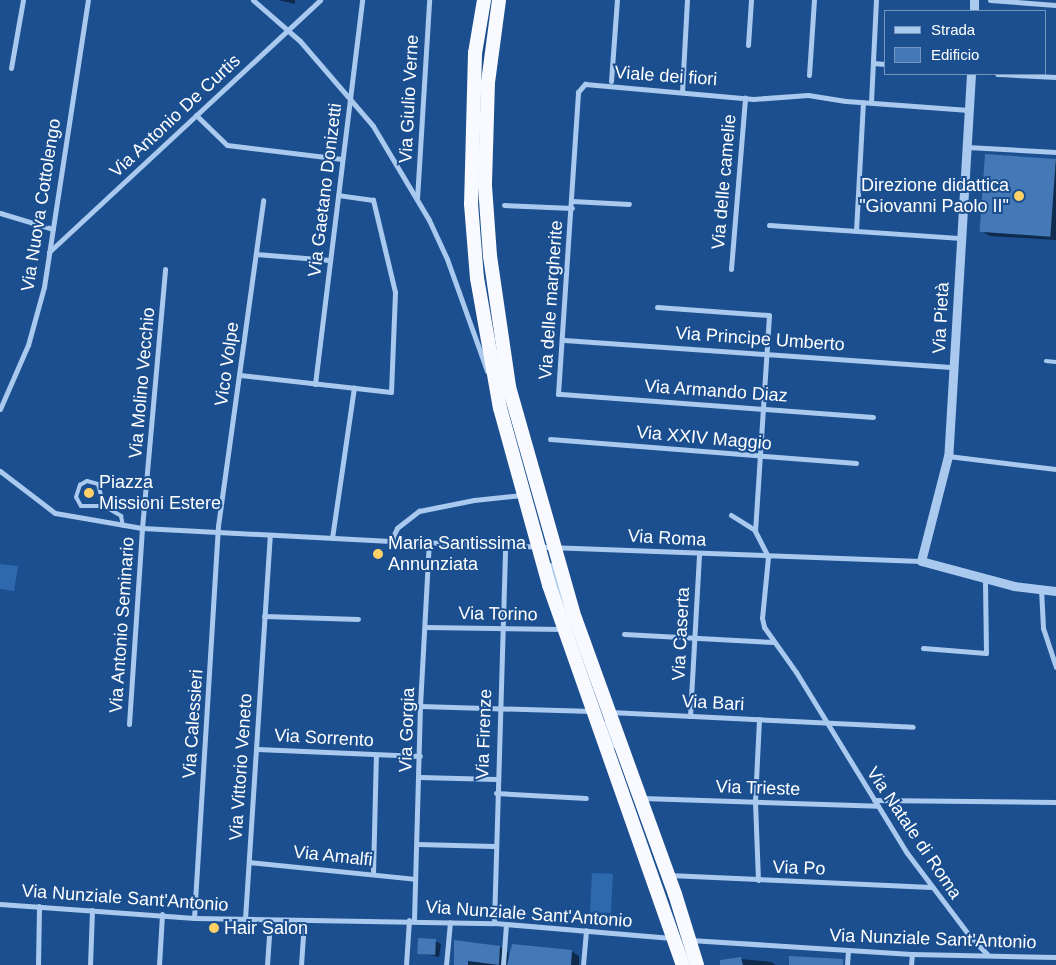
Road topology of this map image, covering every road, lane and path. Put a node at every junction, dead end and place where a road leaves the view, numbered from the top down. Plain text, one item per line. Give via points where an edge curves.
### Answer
1 (23, 0) edge
2 (88, 0) edge
3 (253, 0) edge
4 (320, 0) edge
5 (362, 0) edge
6 (428, 0) edge
7 (484, 0) edge
8 (499, 0) edge
9 (617, 0) edge
10 (687, 0) edge
11 (751, 0) edge
12 (814, 0) edge
13 (876, 0) edge
14 (990, 0) edge
15 (1056, 4) edge
16 (287, 29) junction
17 (748, 45) dead end
18 (873, 63) junction
19 (884, 64) edge
20 (11, 68) dead end
21 (809, 75) dead end
22 (971, 75) edge
23 (1017, 75) edge
24 (1056, 77) edge
25 (611, 82) dead end
26 (585, 84) joint
27 (682, 92) junction
28 (350, 96) junction
29 (745, 98) junction
30 (863, 102) junction
31 (871, 102) junction
32 (969, 110) junction
33 (196, 115) junction
34 (967, 147) junction
35 (1056, 152) edge
36 (342, 159) junction
37 (338, 195) junction
38 (417, 199) junction
39 (263, 200) dead end
40 (572, 204) junction
41 (629, 204) dead end
42 (504, 205) dead end
43 (0, 213) edge
44 (769, 225) dead end
45 (53, 229) junction
46 (856, 231) junction
47 (962, 238) junction
48 (49, 253) junction
49 (256, 254) junction
50 (330, 260) junction
51 (731, 269) dead end
52 (165, 270) dead end
53 (657, 307) dead end
54 (564, 340) junction
55 (768, 353) junction
56 (1046, 361) dead end
57 (1056, 362) edge
58 (954, 367) junction
59 (240, 375) junction
60 (315, 384) junction
61 (354, 388) junction
62 (558, 394) joint
63 (762, 408) junction
64 (0, 409) edge
65 (872, 417) dead end
66 (550, 439) dead end
67 (759, 456) junction
68 (948, 456) junction
69 (856, 464) dead end
70 (1056, 469) edge
71 (0, 471) edge
72 (527, 494) junction
73 (104, 506) junction
74 (731, 515) dead end
75 (123, 526) junction
76 (142, 528) junction
77 (755, 531) junction
78 (219, 532) junction
79 (270, 534) junction
80 (332, 538) junction
81 (391, 542) junction
82 (429, 542) junction
83 (505, 545) junction
84 (544, 546) junction
85 (699, 554) junction
86 (768, 557) junction
87 (921, 561) junction
88 (985, 579) junction
89 (1041, 589) junction
90 (1056, 590) edge
91 (264, 616) junction
92 (358, 619) dead end
93 (425, 627) junction
94 (502, 629) junction
95 (571, 629) junction
96 (624, 634) dead end
97 (694, 638) junction
98 (774, 642) junction
99 (923, 648) dead end
100 (1056, 667) edge
101 (420, 706) junction
102 (498, 709) junction
103 (600, 712) junction
104 (690, 716) junction
105 (759, 719) junction
106 (826, 722) junction
107 (129, 724) dead end
108 (913, 727) dead end
109 (257, 749) junction
110 (376, 754) junction
111 (420, 756) junction
112 (419, 777) junction
113 (496, 779) junction
114 (496, 793) junction
115 (586, 798) dead end
116 (637, 798) junction
117 (874, 800) junction
118 (755, 802) junction
119 (1056, 802) edge
120 (878, 806) junction
121 (417, 844) junction
122 (494, 846) junction
123 (249, 862) junction
124 (374, 874) junction
125 (666, 875) junction
126 (415, 879) junction
127 (758, 880) junction
128 (931, 887) junction
129 (0, 904) edge
130 (39, 906) junction
131 (92, 910) junction
132 (162, 914) junction
133 (194, 918) junction
134 (245, 919) junction
135 (270, 920) junction
136 (411, 920) junction
137 (304, 921) junction
138 (450, 922) junction
139 (494, 923) junction
140 (506, 924) junction
141 (586, 930) junction
142 (691, 940) junction
143 (848, 950) junction
144 (912, 954) junction
145 (987, 954) junction
146 (1056, 957) edge
147 (38, 965) edge
148 (90, 965) edge
149 (159, 965) edge
150 (267, 965) edge
151 (301, 965) edge
152 (406, 965) edge
153 (446, 965) edge
154 (503, 965) edge
155 (583, 965) edge
156 (683, 965) edge
157 (698, 965) edge
158 (847, 965) edge
159 (911, 965) edge

1 - 20 street
2 - 45 street, Via Nuova Cottolengo
3 - 16 street
4 - 16 street, Via Antonio De Curtis
5 - 28 street, Via Gaetano Donizetti
6 - 38 street, Via Giulio Verne
7 - 156 highway, bridge via 475,53 471,204 476,278 498,399 549,585
8 - 157 highway, bridge via 488,82 485,186 490,256 509,387 575,618
9 - 25 street
10 - 27 street
11 - 17 street
12 - 21 street
13 - 18 street
14 - 15 street
16 - 28 street
16 - 33 street, Via Antonio De Curtis
18 - 19 street
18 - 31 street
22 - 32 street, Via Pietà
23 - 24 street
26 - 27 street, Viale dei fiori
26 - 40 street, Via delle margherite via 578,92
27 - 29 street, Viale dei fiori
28 - 36 street, Via Gaetano Donizetti
28 - 38 street via 373,126
29 - 30 street, Viale dei fiori via 808,95
29 - 51 street, Via delle camelie
30 - 31 street, Viale dei fiori
30 - 46 street
31 - 32 street
32 - 34 street, Via Pietà
33 - 36 street via 227,145
33 - 48 street, Via Antonio De Curtis
34 - 35 street
34 - 47 street, Via Pietà
36 - 37 street, Via Gaetano Donizetti
37 - 50 street, Via Gaetano Donizetti
37 - 61 street via 374,200 395,292 392,392
38 - 72 street via 454,277
39 - 49 street, Vico Volpe
40 - 41 street, Via delle margherite
40 - 42 street, Via delle margherite
40 - 54 street, Via delle margherite
43 - 45 street
44 - 46 street
45 - 48 street, Via Nuova Cottolengo
46 - 47 street
47 - 58 street, Via Pietà
48 - 64 street, Via Nuova Cottolengo via 44,288 28,345
49 - 50 street
49 - 59 street, Vico Volpe
50 - 60 street, Via Gaetano Donizetti
52 - 76 street, Via Molino Vecchio
53 - 55 street via 769,315
54 - 55 street, Via Principe Umberto
54 - 62 street, Via delle margherite
55 - 58 street, Via Principe Umberto
55 - 63 street
56 - 57 lane
58 - 68 street, Via Pietà
59 - 60 street
59 - 78 street, Vico Volpe
60 - 61 street
61 - 80 street
62 - 63 street, Via Armando Diaz
63 - 65 street, Via Armando Diaz
63 - 67 street
66 - 67 street, Via XXIV Maggio
67 - 69 street, Via XXIV Maggio
67 - 77 street
68 - 70 street
68 - 87 street, Via Pietà
71 - 75 street, Via Roma via 55,514
72 - 81 street via 419,511 397,528
72 - 84 street
73 - 73 lane via 98,484 87,481 80,486 76,497 81,506
73 - 75 lane via 121,516
74 - 77 street
75 - 76 street, Via Roma
76 - 78 street, Via Roma
76 - 107 street, Via Antonio Seminario
77 - 86 street
78 - 79 street, Via Roma
78 - 133 street, Via Calessieri
79 - 80 street, Via Roma
79 - 91 street, Via Vittorio Veneto
80 - 81 street, Via Roma
81 - 82 street, Via Roma
82 - 83 street, Via Roma
82 - 93 street, Via Gorgia
83 - 84 street, Via Roma
83 - 94 street, Via Firenze
84 - 85 street, Via Roma
84 - 95 street
85 - 86 street, Via Roma
85 - 97 street, Via Caserta
86 - 87 street, Via Roma
86 - 98 street, Via Natale di Roma via 762,618
87 - 88 street
88 - 89 street
88 - 99 street via 986,653
89 - 90 street
89 - 100 street via 1042,628
91 - 92 street
91 - 109 street, Via Vittorio Veneto
93 - 94 street, Via Torino
93 - 101 street, Via Gorgia
94 - 95 street, Via Torino
94 - 102 street, Via Firenze
95 - 103 street
96 - 97 street
97 - 98 street
97 - 104 street, Via Caserta
98 - 106 street, Via Natale di Roma
101 - 102 street, Via Bari
101 - 111 street, Via Gorgia
102 - 103 street, Via Bari
102 - 113 street, Via Firenze
103 - 104 street, Via Bari
103 - 116 street
104 - 105 street, Via Bari
105 - 106 street, Via Bari
105 - 118 street
106 - 108 street
106 - 117 street, Via Natale di Roma
109 - 110 street, Via Sorrento
109 - 123 street, Via Vittorio Veneto
110 - 111 street, Via Sorrento
110 - 124 street
111 - 112 street, Via Gorgia
112 - 113 street
112 - 121 street, Via Gorgia
113 - 114 street, Via Firenze
114 - 115 street
114 - 122 street, Via Firenze
116 - 118 street, Via Trieste
116 - 125 street
117 - 119 street
117 - 120 street, Via Natale di Roma
118 - 120 street, Via Trieste
118 - 127 street
120 - 128 street, Via Natale di Roma
121 - 122 street
121 - 126 street, Via Gorgia
122 - 139 street, Via Firenze
123 - 124 street, Via Amalfi
123 - 134 street, Via Vittorio Veneto
124 - 126 street, Via Amalfi
125 - 127 street, Via Po
125 - 142 street
126 - 136 street, Via Gorgia
127 - 128 street, Via Po
128 - 145 street, Via Natale di Roma via 972,940
129 - 130 street, Via Nunziale Sant'Antonio
130 - 131 street, Via Nunziale Sant'Antonio
130 - 147 street
131 - 132 street, Via Nunziale Sant'Antonio
131 - 148 street
132 - 133 street, Via Nunziale Sant'Antonio
132 - 149 street
133 - 134 street, Via Nunziale Sant'Antonio
134 - 135 street, Via Nunziale Sant'Antonio
135 - 137 street, Via Nunziale Sant'Antonio
135 - 150 street
136 - 137 street, Via Nunziale Sant'Antonio
136 - 138 street, Via Nunziale Sant'Antonio
136 - 152 street, Via Gorgia
137 - 151 street
138 - 139 street, Via Nunziale Sant'Antonio
138 - 153 street
139 - 140 street, Via Nunziale Sant'Antonio
140 - 141 street, Via Nunziale Sant'Antonio
140 - 154 street
141 - 142 street, Via Nunziale Sant'Antonio
141 - 155 street
142 - 143 street, Via Nunziale Sant'Antonio
142 - 157 street
143 - 144 street, Via Nunziale Sant'Antonio
143 - 158 street
144 - 145 street, Via Nunziale Sant'Antonio via 972,957
144 - 159 street
145 - 146 street, Via Nunziale Sant'Antonio

